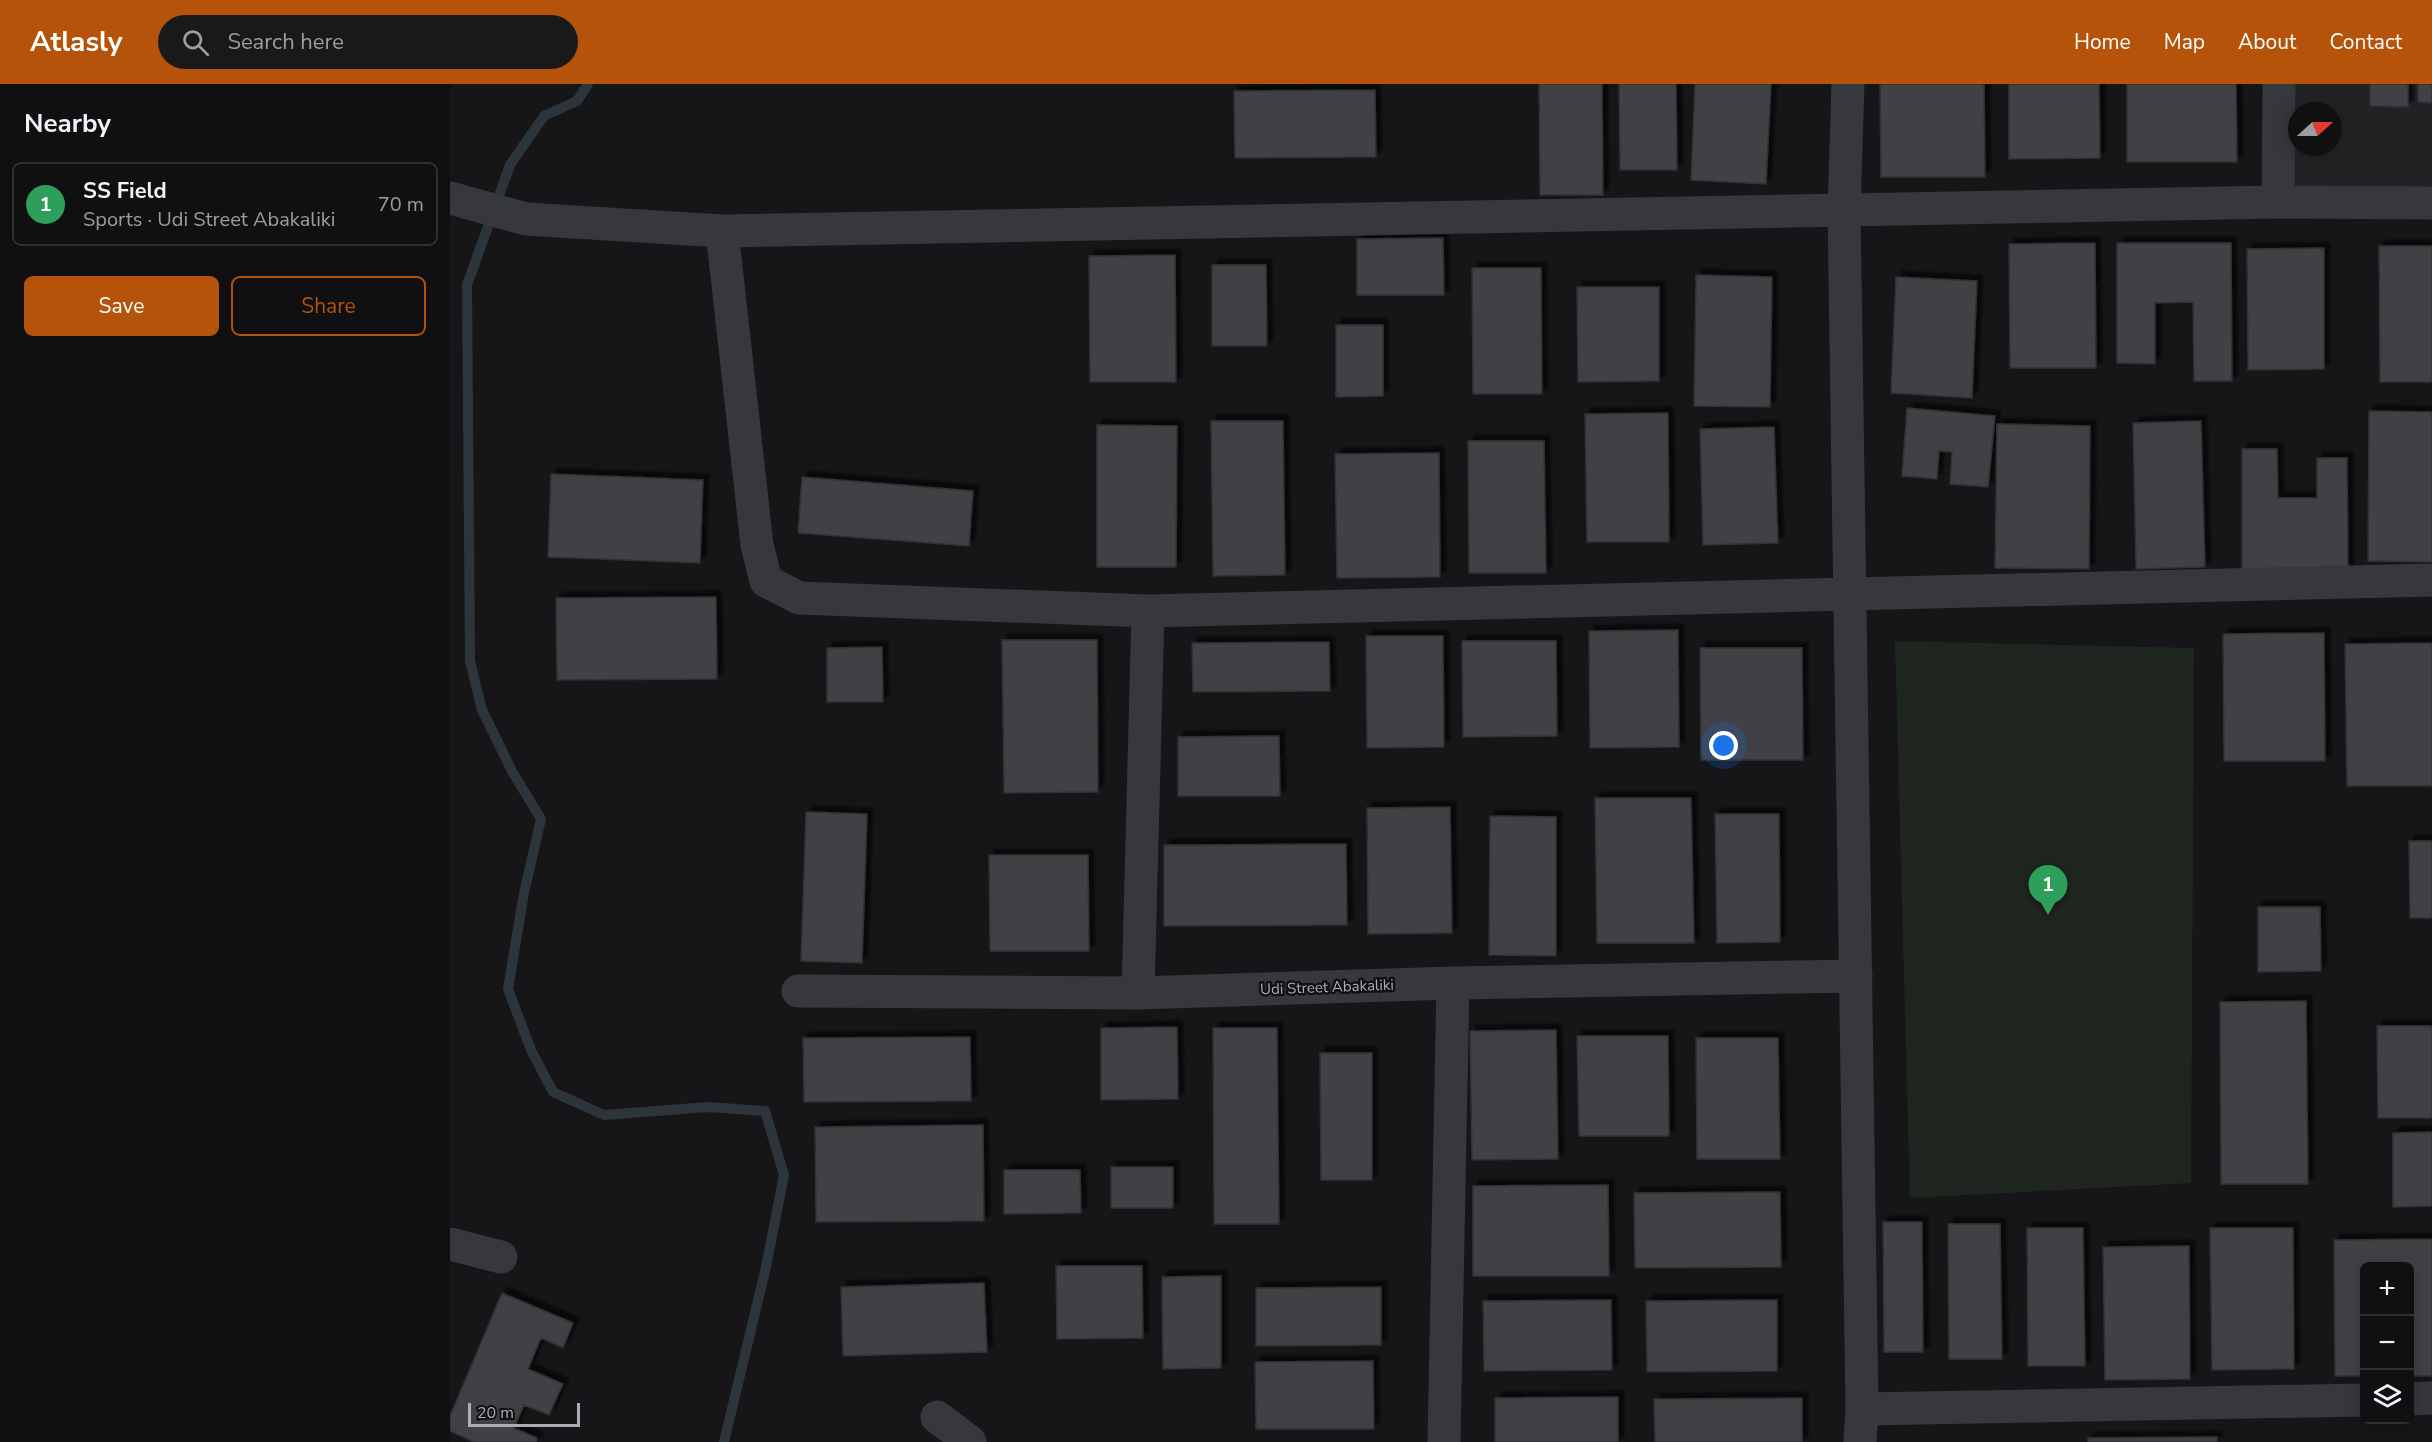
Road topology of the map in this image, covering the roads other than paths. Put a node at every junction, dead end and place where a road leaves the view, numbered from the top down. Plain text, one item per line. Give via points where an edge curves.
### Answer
1 (1848, 84) edge
2 (2279, 84) edge
3 (453, 198) edge
4 (2278, 201) junction
5 (2432, 203) edge
6 (1844, 209) junction
7 (722, 231) junction
8 (2432, 580) edge
9 (1848, 595) junction
10 (1148, 611) junction
11 (1856, 976) junction
12 (1453, 983) junction
13 (798, 990) dead end
14 (1138, 993) junction
15 (450, 1244) edge
16 (501, 1257) dead end
17 (2432, 1398) edge
18 (2414, 1399) edge
19 (2360, 1400) edge
20 (1862, 1409) junction
21 (938, 1417) dead end
22 (970, 1442) edge
23 (1444, 1442) edge
24 (1860, 1442) edge

1 - 6 street
2 - 4 street
3 - 7 street via 526,219
4 - 5 street
4 - 6 street
6 - 7 street
6 - 9 street
7 - 10 street via 757,545 766,581 799,598
8 - 9 street
9 - 10 street
9 - 11 street
10 - 14 street
11 - 12 street, Udi Street Abakaliki
11 - 20 street
12 - 14 street, Udi Street Abakaliki
12 - 23 street
13 - 14 street, Udi Street Abakaliki
15 - 16 street
17 - 18 street
19 - 20 street
20 - 24 street
21 - 22 street

